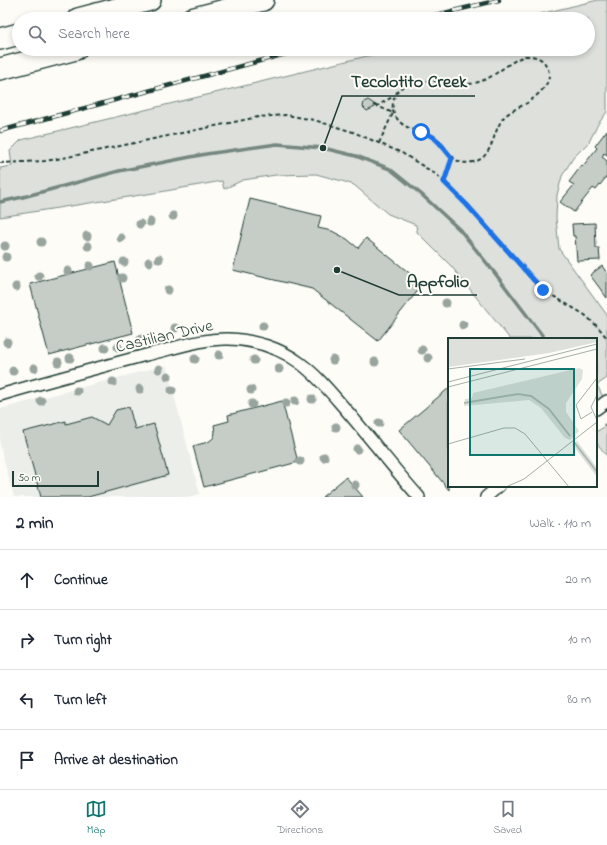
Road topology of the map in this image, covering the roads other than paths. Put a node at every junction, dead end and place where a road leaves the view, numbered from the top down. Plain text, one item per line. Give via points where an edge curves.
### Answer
1 (150, 0) edge
2 (263, 0) edge
3 (105, 12) edge
4 (218, 12) edge
5 (12, 36) edge
6 (0, 39) edge
7 (49, 56) edge
8 (0, 69) edge
9 (0, 395) edge
10 (607, 401) edge
11 (597, 408) edge
12 (498, 487) edge
13 (419, 497) edge
14 (486, 497) edge

1 - 3 highway
2 - 4 highway
5 - 6 highway
7 - 8 highway
9 - 13 street, Castilian Drive via 200,342 229,339 261,344 299,362 319,379
10 - 11 street
12 - 14 street

